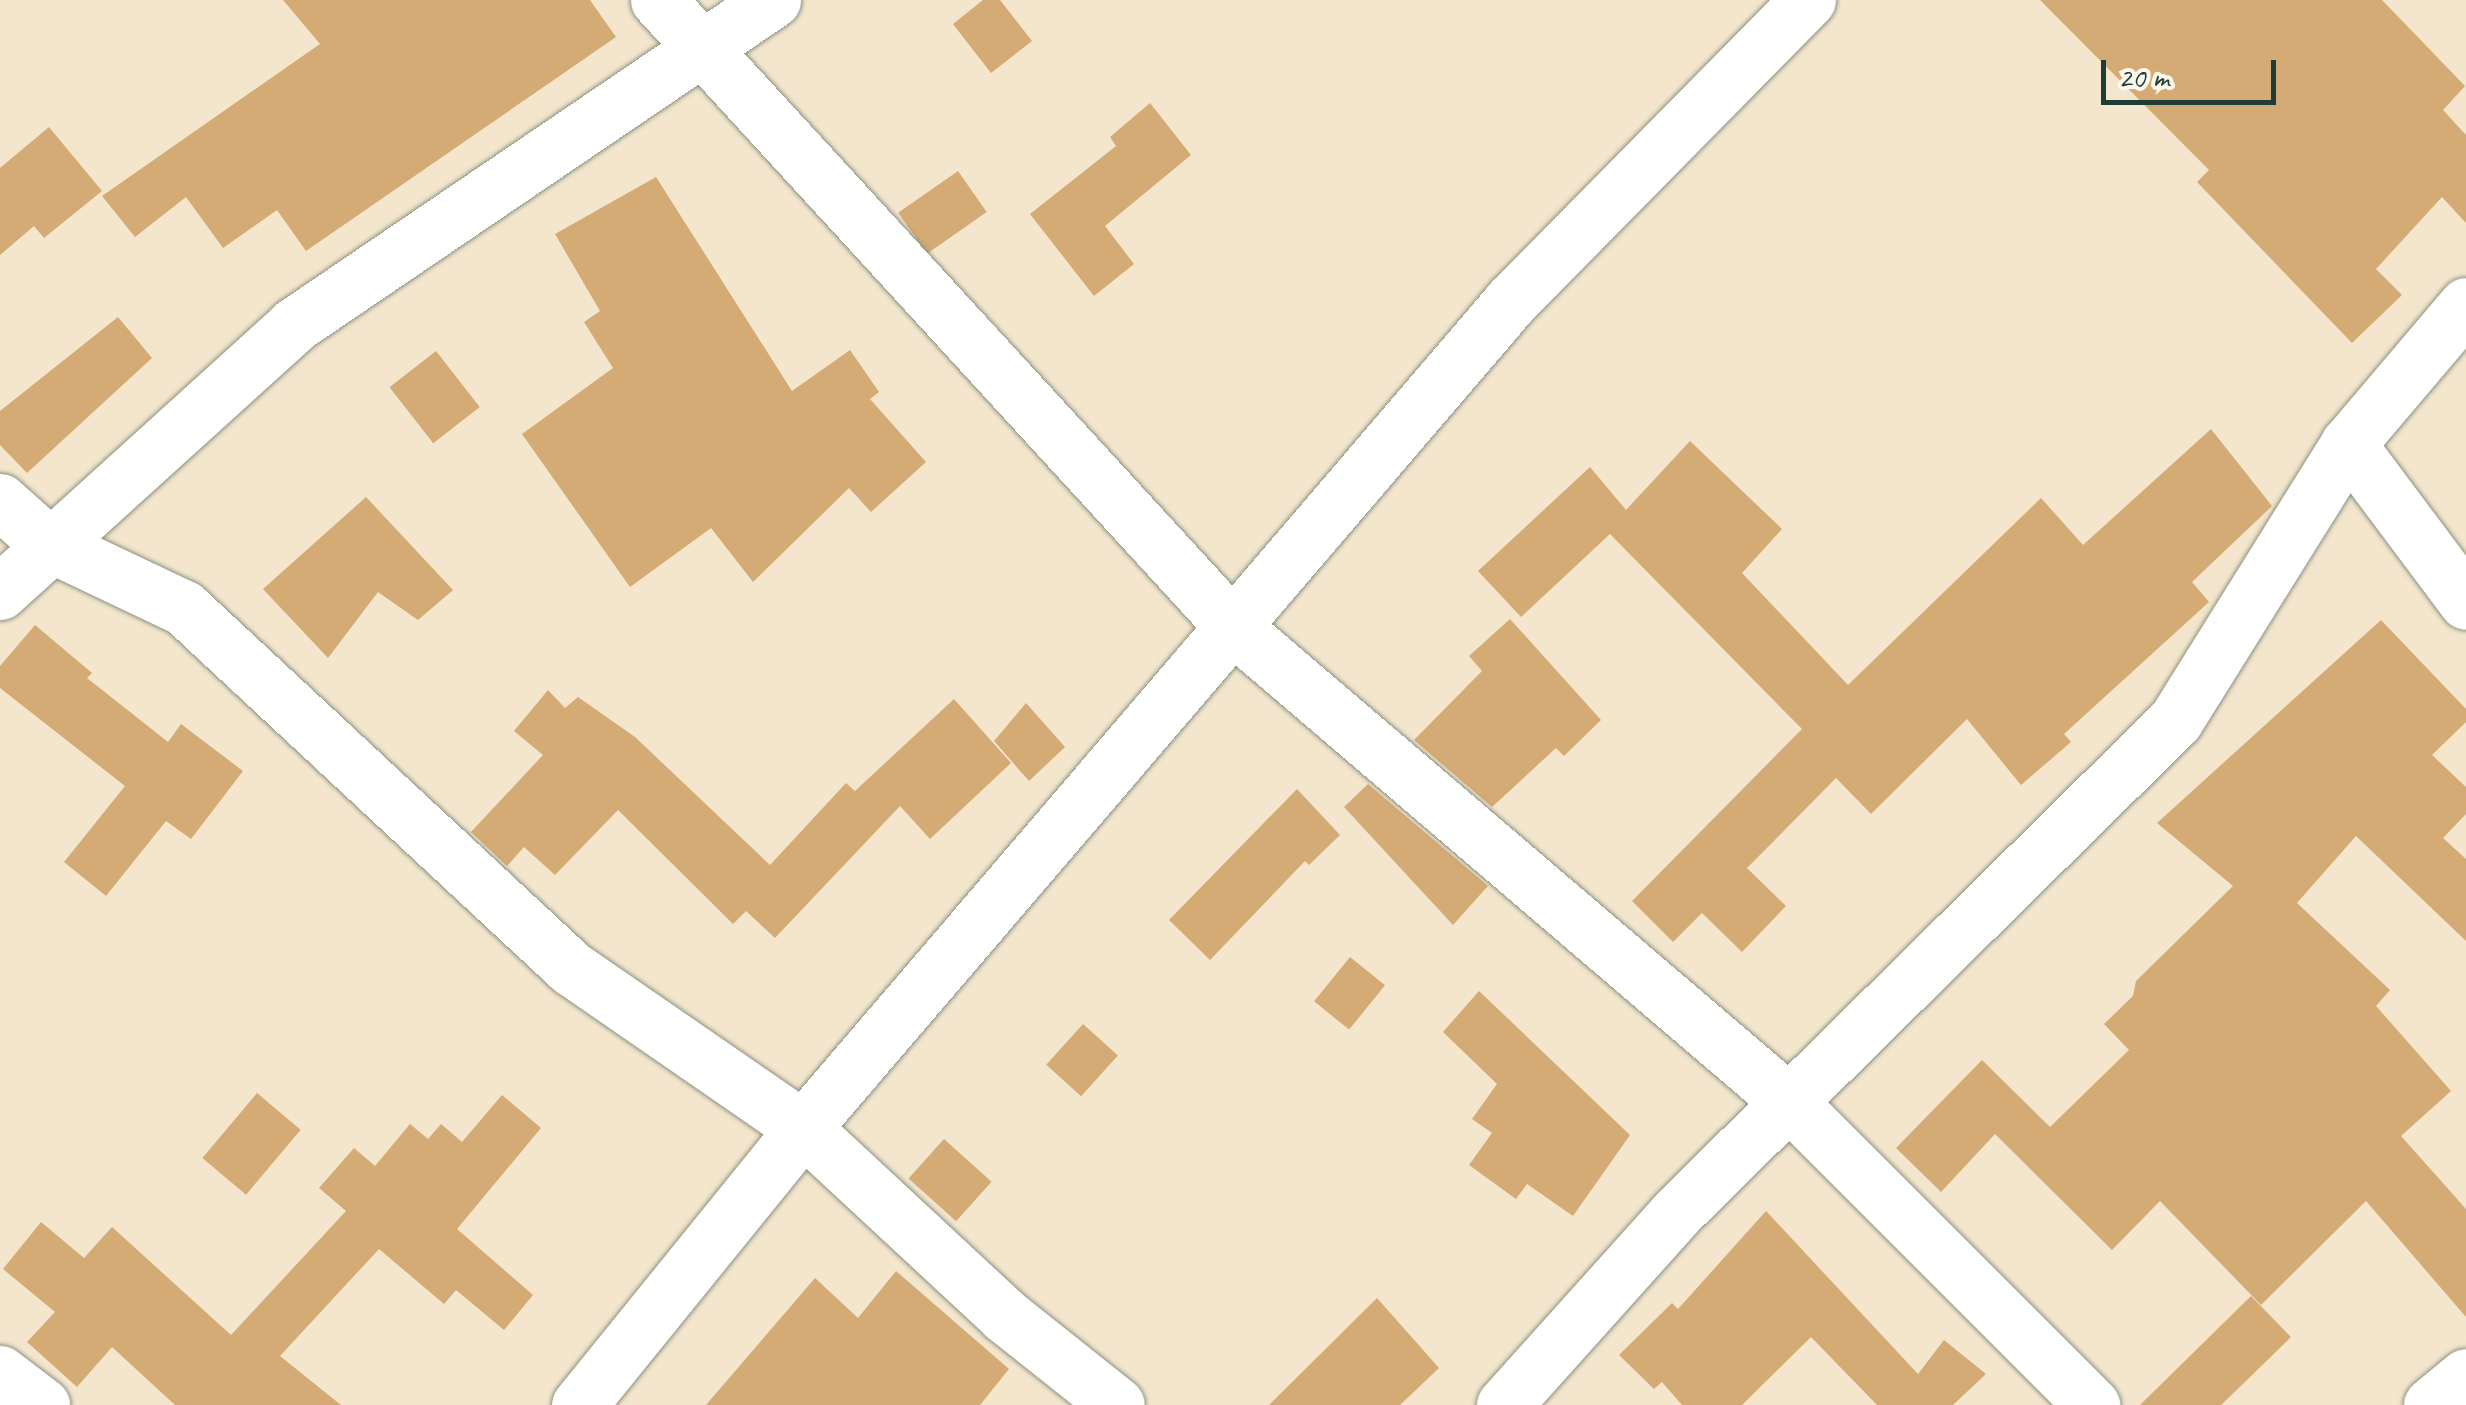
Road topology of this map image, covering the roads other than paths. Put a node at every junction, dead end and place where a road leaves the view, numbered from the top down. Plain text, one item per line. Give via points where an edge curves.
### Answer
1 (658, 0) edge
2 (772, 0) edge
3 (1808, 0) edge
4 (707, 49) junction
5 (2466, 306) edge
6 (2348, 444) junction
7 (0, 501) edge
8 (47, 543) junction
9 (0, 592) edge
10 (2466, 602) edge
11 (1232, 626) junction
12 (1789, 1102) junction
13 (804, 1128) junction
14 (0, 1373) edge
15 (2466, 1376) edge
16 (42, 1405) edge
17 (579, 1405) edge
18 (1117, 1405) edge
19 (1504, 1405) edge
20 (2092, 1405) edge
21 (2431, 1405) edge

1 - 4 street
2 - 4 street
3 - 11 street via 1512,301
4 - 8 street via 294,325
4 - 11 street
5 - 6 street
6 - 10 street
6 - 12 street via 2175,722
7 - 8 street
8 - 9 street
8 - 13 street via 184,608 571,968
11 - 12 street
11 - 13 street
12 - 19 street via 1676,1214
12 - 20 street
13 - 17 street
13 - 18 street via 1004,1315
14 - 16 street
15 - 21 street

